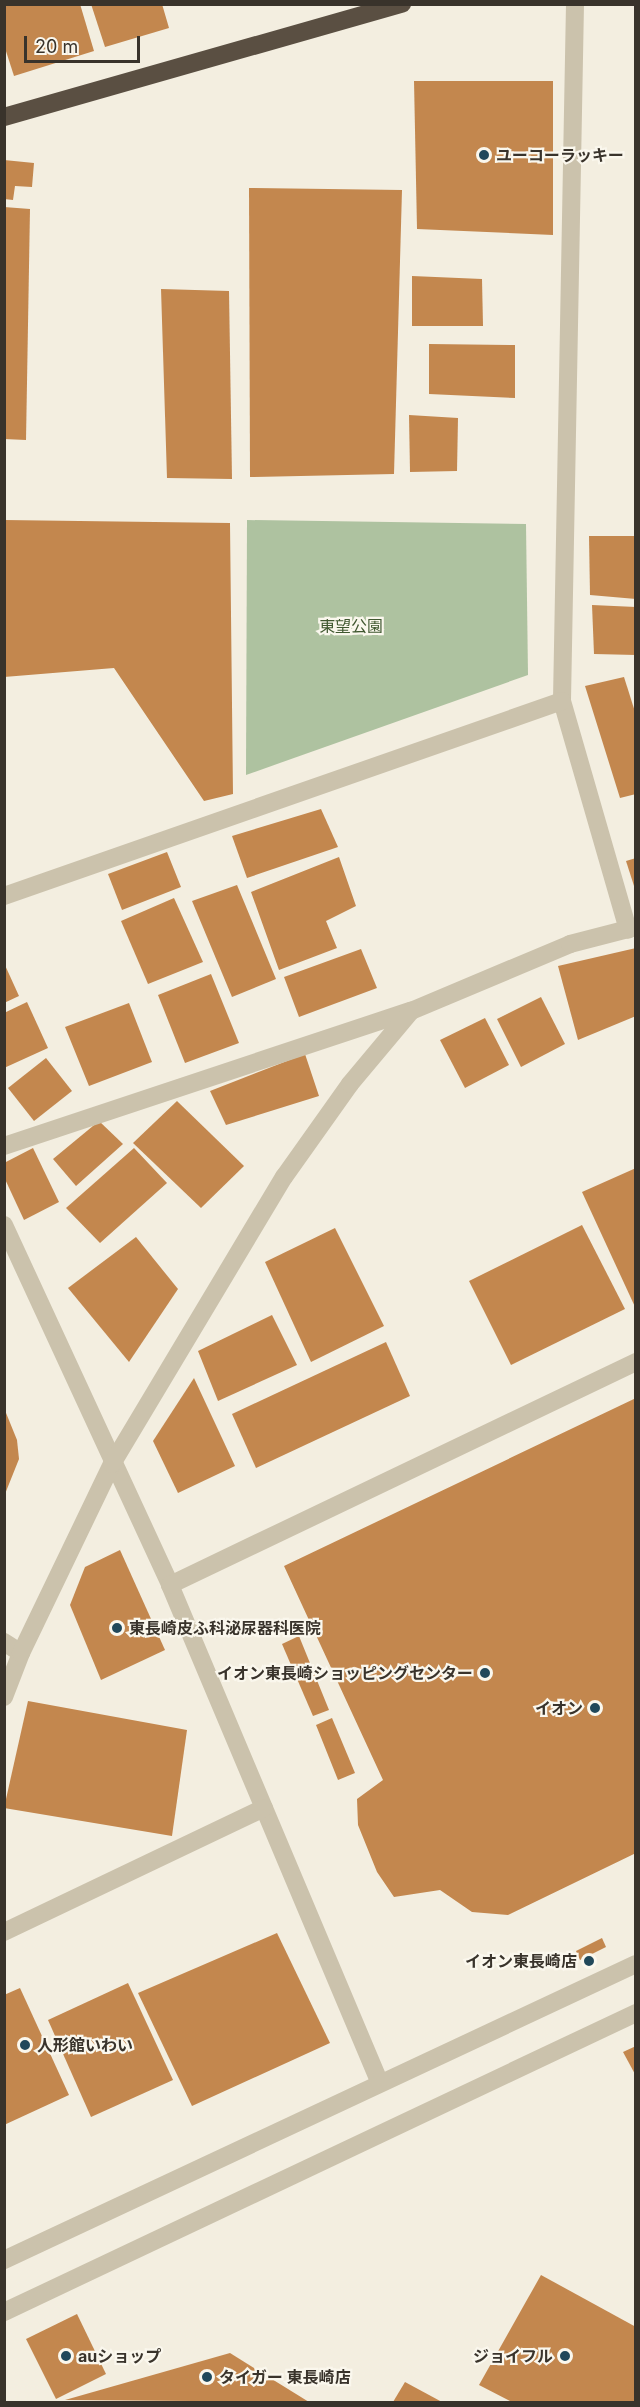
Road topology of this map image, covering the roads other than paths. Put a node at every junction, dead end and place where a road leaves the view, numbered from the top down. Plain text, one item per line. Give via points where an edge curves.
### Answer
1 (402, 4) edge
2 (576, 4) edge
3 (4, 117) edge
4 (562, 701) junction
5 (4, 896) edge
6 (632, 928) edge
7 (411, 1011) junction
8 (4, 1146) edge
9 (4, 1225) edge
10 (636, 1362) edge
11 (112, 1464) junction
12 (170, 1585) junction
13 (4, 1642) edge
14 (21, 1653) junction
15 (4, 1697) edge
16 (264, 1808) junction
17 (4, 1932) edge
18 (636, 1964) edge
19 (636, 2013) edge
20 (379, 2080) junction
21 (4, 2260) edge
22 (4, 2312) edge

1 - 3 highway
2 - 4 street
4 - 5 street
4 - 6 street
6 - 7 street via 570,944
7 - 8 street
7 - 11 street via 350,1084 284,1177
9 - 11 street
10 - 12 street
11 - 12 street
11 - 14 street
12 - 16 street
13 - 14 street
14 - 15 street
16 - 17 street
16 - 20 street
18 - 20 street
19 - 22 street
20 - 21 street

